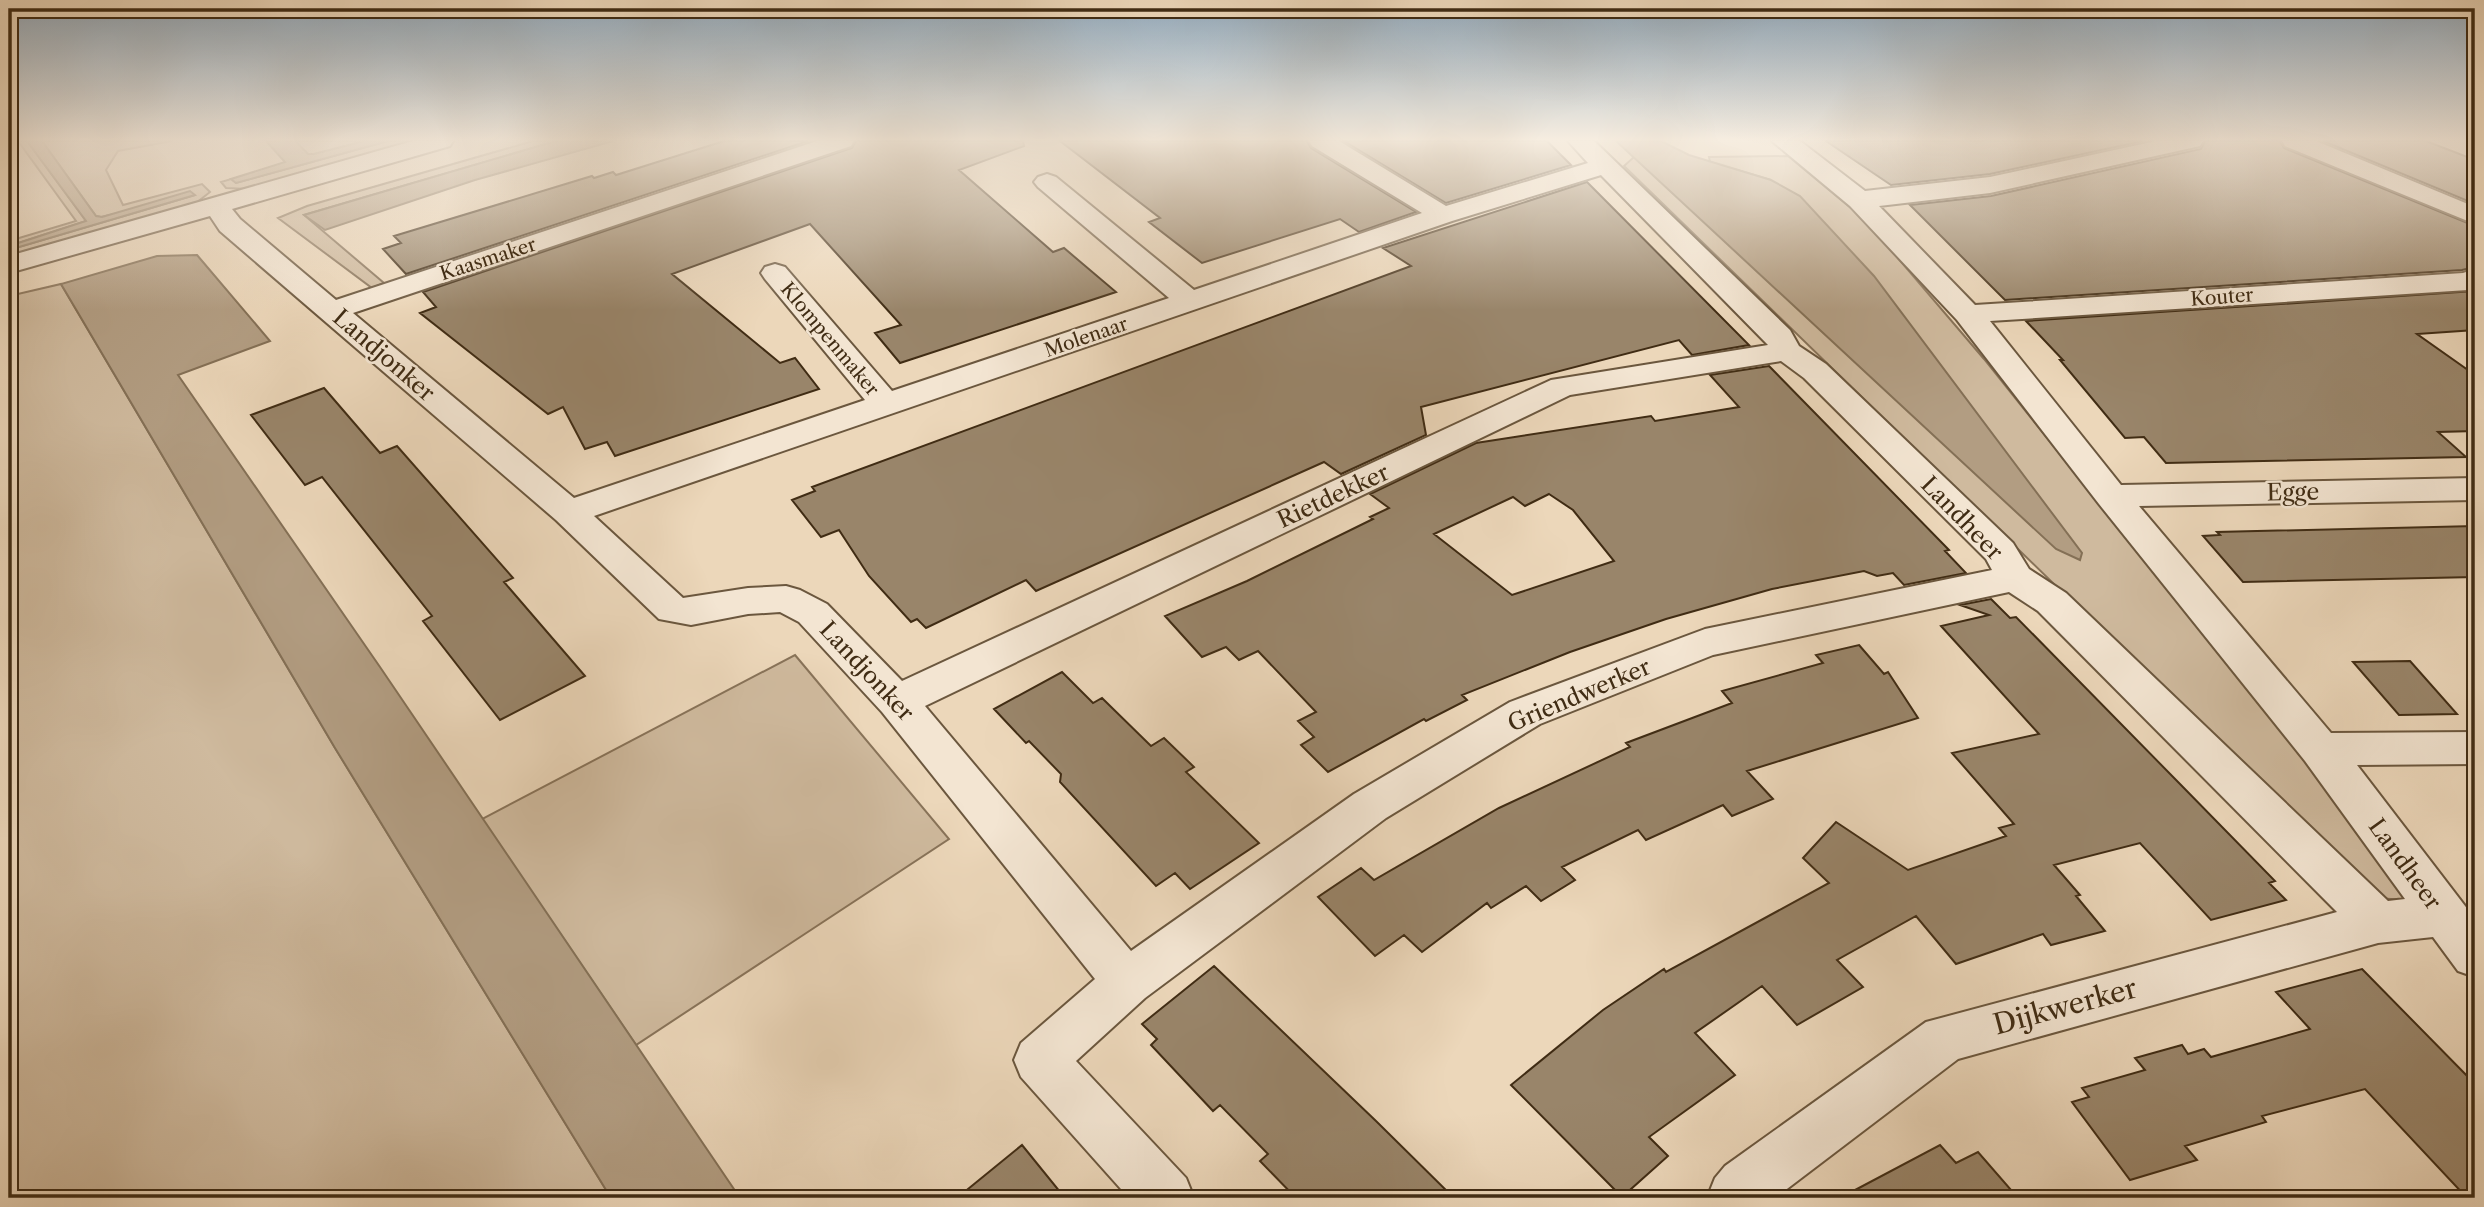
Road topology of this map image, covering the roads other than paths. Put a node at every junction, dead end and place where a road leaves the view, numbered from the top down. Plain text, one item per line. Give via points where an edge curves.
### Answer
1 (243, 197) edge
2 (673, 197) edge
3 (1063, 197) edge
4 (1414, 197) edge
5 (1485, 197) edge
6 (1637, 197) edge
7 (1856, 197) edge
8 (1882, 197) edge
9 (2430, 197) edge
10 (1859, 200) junction
11 (216, 205) junction
12 (1443, 215) junction
13 (2475, 216) edge
14 (9, 265) edge
15 (775, 273) dead end
16 (2475, 278) edge
17 (1190, 301) junction
18 (334, 310) junction
19 (1968, 314) junction
20 (1787, 351) junction
21 (886, 405) junction
22 (2475, 489) edge
23 (2111, 496) junction
24 (569, 512) junction
25 (2014, 578) junction
26 (897, 701) junction
27 (2475, 748) edge
28 (2320, 749) junction
29 (2443, 916) junction
30 (2378, 922) junction
31 (2475, 956) edge
32 (1127, 982) junction
33 (1166, 1198) edge
34 (1735, 1198) edge

1 - 11 street
2 - 18 street, Kaasmaker
3 - 17 street
4 - 12 street
5 - 12 street, Molenaar
6 - 20 street, Landheer via 1779,336
7 - 10 street, Landheer
8 - 10 street
9 - 13 street
10 - 19 street, Landheer
11 - 14 street
11 - 18 street, Landjonker via 230,225
12 - 17 street, Molenaar
15 - 21 street, Klompenmaker
16 - 19 street, Kouter
17 - 21 street, Molenaar
18 - 24 street, Landjonker
19 - 23 street, Landheer
20 - 25 street, Landheer via 1815,370 1990,542
20 - 26 street, Rietdekker via 1562,387
21 - 24 street, Molenaar
22 - 23 street, Egge
23 - 28 street, Landheer
24 - 26 street, Landjonker via 673,610 691,612 786,599 813,613
25 - 30 street, Landheer via 2052,602
25 - 32 street, Griendwerker via 1705,643 1525,713 1370,806
26 - 32 street, Landjonker
27 - 28 street
28 - 29 street, Landheer
29 - 30 street, Dijkwerker
29 - 31 street, Landheer
30 - 34 street, Dijkwerker via 1944,1039
32 - 33 street via 1040,1060

